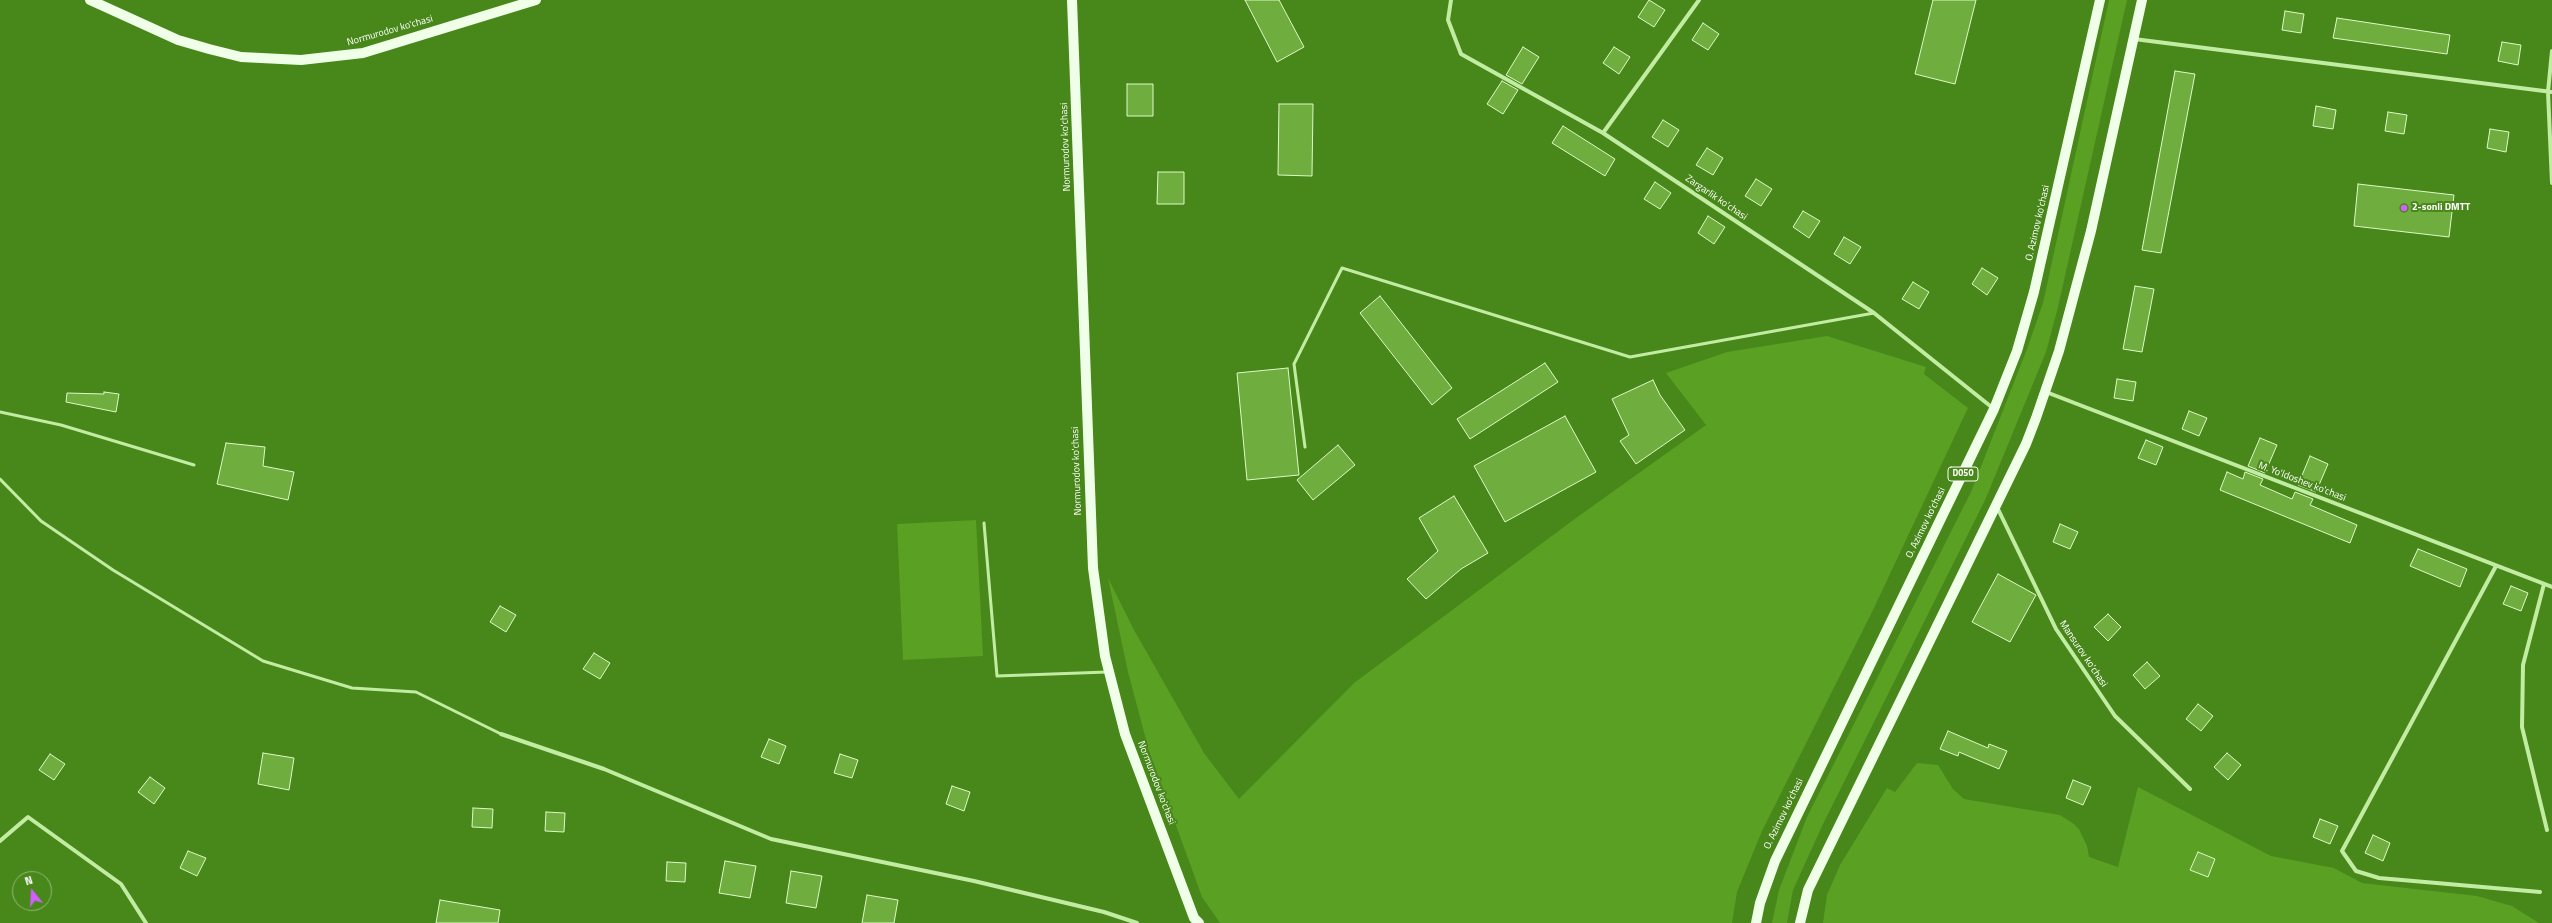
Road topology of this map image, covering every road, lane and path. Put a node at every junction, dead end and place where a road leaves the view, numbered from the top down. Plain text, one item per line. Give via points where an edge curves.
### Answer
1 (90, 0) edge
2 (536, 0) edge
3 (1072, 0) edge
4 (1451, 0) edge
5 (1699, 0) edge
6 (2100, 0) edge
7 (2142, 0) edge
8 (2133, 39) junction
9 (2552, 51) edge
10 (2550, 92) edge
11 (1603, 133) junction
12 (2552, 183) edge
13 (1874, 313) junction
14 (2046, 392) junction
15 (1994, 409) junction
16 (0, 412) edge
17 (1305, 447) dead end
18 (194, 465) dead end
19 (0, 479) edge
20 (1996, 505) junction
21 (984, 523) dead end
22 (2496, 566) junction
23 (2544, 584) junction
24 (2552, 587) edge
25 (1109, 672) junction
26 (501, 734) joint
27 (2190, 789) dead end
28 (2547, 830) dead end
29 (0, 841) edge
30 (2540, 892) dead end
31 (146, 923) edge
32 (1137, 923) edge
33 (1199, 923) edge
34 (1756, 923) edge
35 (1800, 923) edge

1 - 2 main road, Normurodov ko'chasi via 165,34 209,49 241,57 301,60 363,53
3 - 25 main road, Normurodov ko'chasi via 1093,568
4 - 11 street, Zargarlik ko'chasi via 1448,20 1461,54
5 - 11 street
6 - 15 main road, O. Azimov ko'chasi / D050 via 2034,292 2017,351
7 - 8 main road
8 - 10 street
8 - 14 main road via 2091,230
9 - 10 street
10 - 12 street
11 - 13 street, Zargarlik ko'chasi
13 - 15 street, Zargarlik ko'chasi
13 - 17 lane via 1630,357 1342,268 1294,364
14 - 20 main road via 2026,444
14 - 22 street, M. Yo'ldoshev ko'chasi
15 - 34 main road, O. Azimov ko'chasi / D050 via 1775,861 1760,903
16 - 18 lane via 61,425
19 - 26 lane via 41,521 113,570 263,661 352,688 416,692
20 - 27 street, Mansurov ko'chasi via 2056,629 2107,704
20 - 35 main road via 1808,890
21 - 25 lane via 996,676
22 - 23 street, M. Yo'ldoshev ko'chasi
22 - 30 street via 2342,851 2356,871 2379,878
23 - 24 street, M. Yo'ldoshev ko'chasi
23 - 28 street via 2523,665 2522,727
25 - 33 main road, Normurodov ko'chasi via 1125,734 1194,918
26 - 32 street via 604,769 771,839 974,880 1104,912
29 - 31 street via 28,816 121,884

